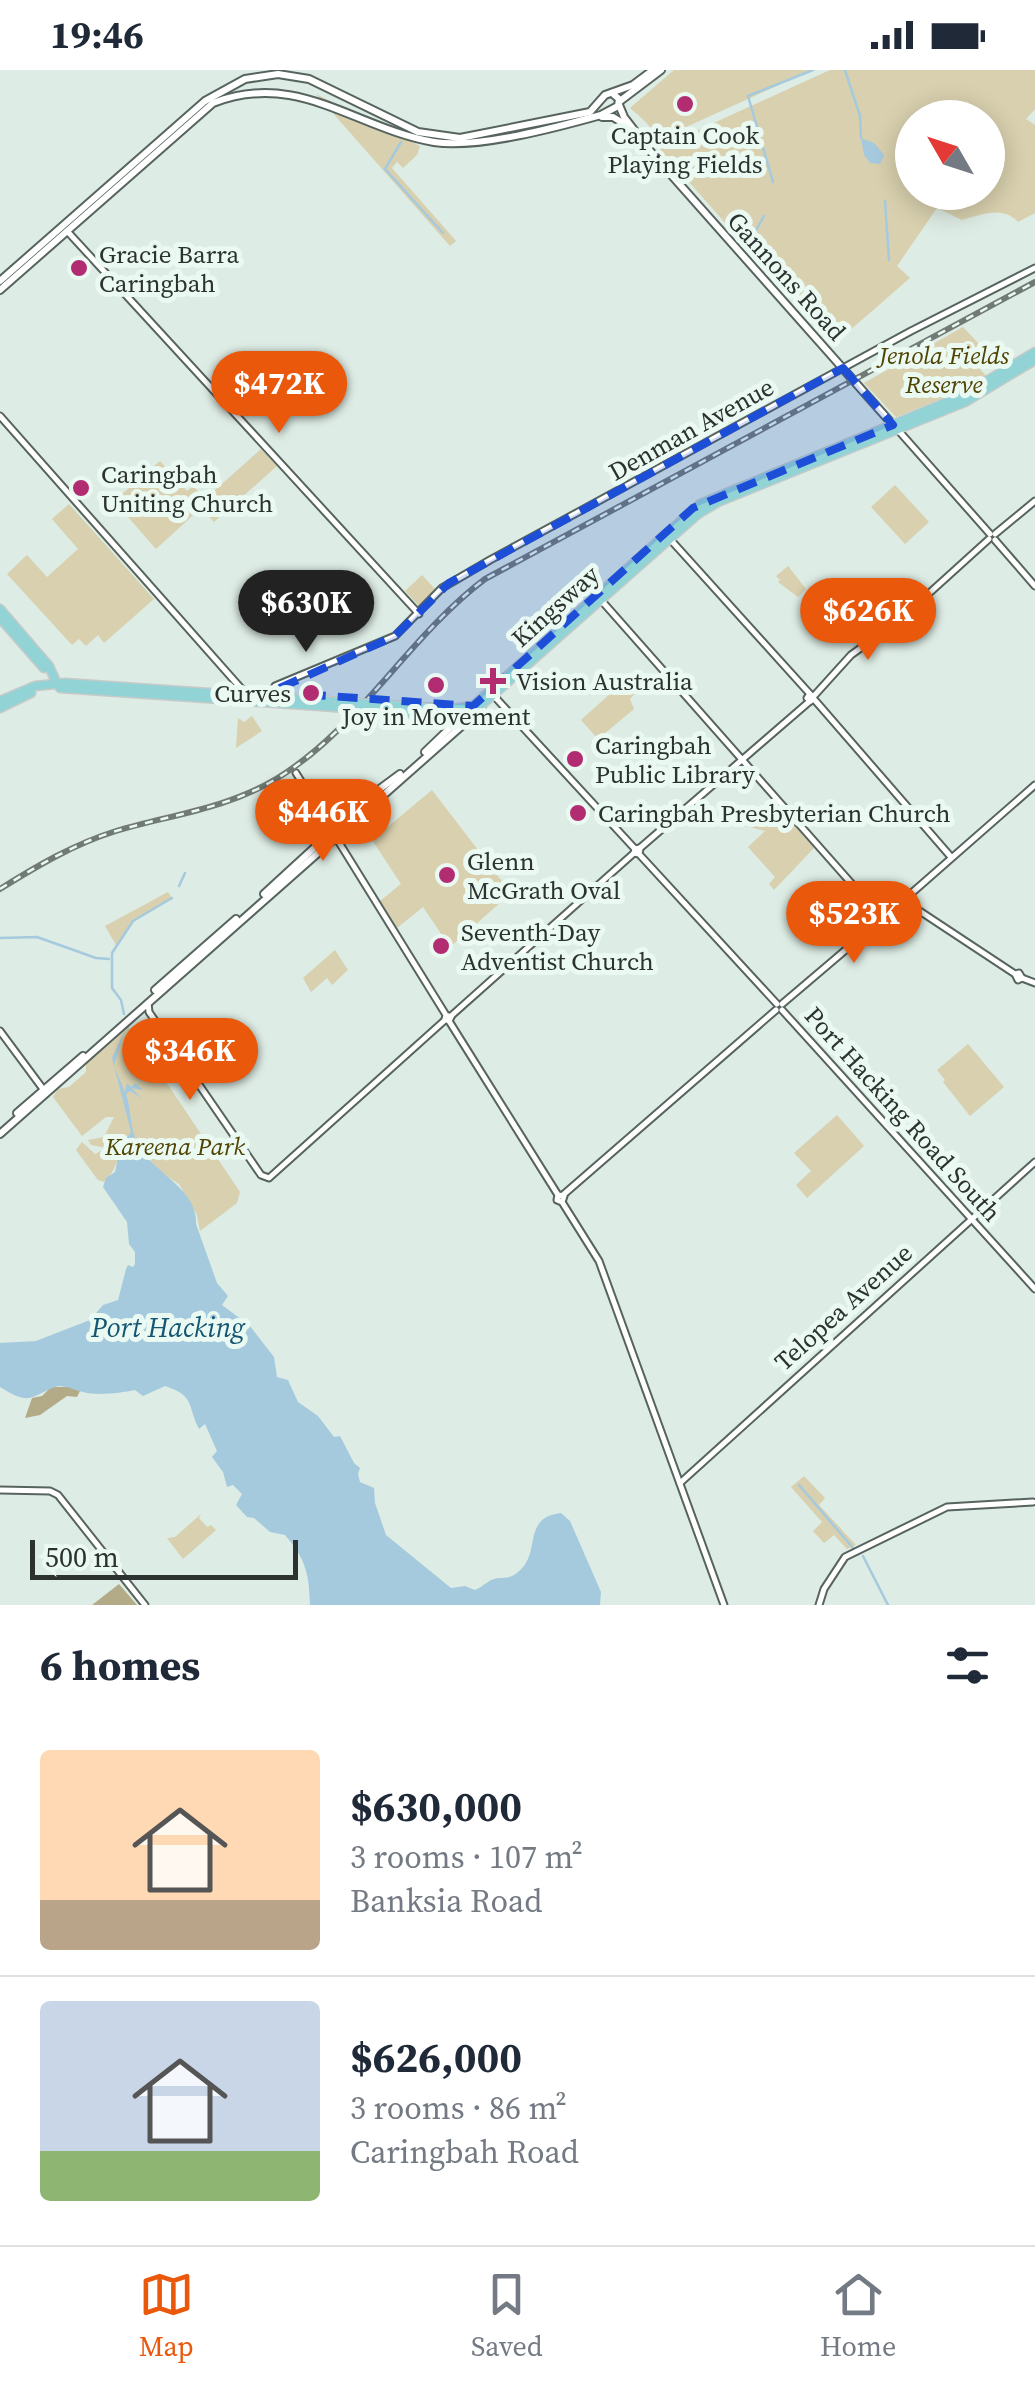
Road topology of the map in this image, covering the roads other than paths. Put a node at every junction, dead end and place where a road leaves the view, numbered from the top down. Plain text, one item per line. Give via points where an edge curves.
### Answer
1 (652, 70) edge
2 (661, 70) edge
3 (611, 93) junction
4 (602, 100) junction
5 (619, 103) junction
6 (610, 110) junction
7 (587, 118) junction
8 (624, 124) junction
9 (162, 142) junction
10 (651, 152) junction
11 (65, 228) junction
12 (1035, 268) edge
13 (0, 281) edge
14 (0, 290) edge
15 (1035, 352) edge
16 (1035, 360) edge
17 (843, 368) junction
18 (0, 416) edge
19 (895, 427) junction
20 (1035, 501) edge
21 (667, 536) junction
22 (992, 537) junction
23 (1035, 586) edge
24 (598, 597) junction
25 (0, 609) edge
26 (419, 614) junction
27 (0, 618) edge
28 (37, 655) junction
29 (83, 684) junction
30 (58, 686) junction
31 (13, 694) junction
32 (492, 695) junction
33 (270, 696) junction
34 (809, 697) junction
35 (249, 698) junction
36 (2, 703) edge
37 (337, 704) junction
38 (459, 713) junction
39 (457, 729) junction
40 (439, 740) junction
41 (742, 758) junction
42 (296, 773) dead end
43 (1035, 786) edge
44 (384, 795) junction
45 (366, 802) junction
46 (334, 834) junction
47 (637, 851) junction
48 (951, 857) junction
49 (905, 900) junction
50 (882, 918) junction
51 (1035, 983) edge
52 (161, 988) junction
53 (148, 1007) junction
54 (779, 1007) junction
55 (448, 1018) junction
56 (0, 1031) edge
57 (104, 1040) junction
58 (44, 1092) junction
59 (0, 1132) edge
60 (1035, 1162) edge
61 (561, 1197) junction
62 (970, 1218) junction
63 (1035, 1289) edge
64 (680, 1482) junction
65 (0, 1490) edge
66 (1034, 1502) edge
67 (145, 1605) edge
68 (724, 1605) edge
69 (819, 1605) edge

1 - 3 main road
2 - 5 main road
3 - 4 main road
3 - 5 main road, Gannons Road
4 - 6 main road
4 - 9 main road via 586,113 443,138 309,79 268,75 217,92
5 - 6 main road
5 - 10 main road, Gannons Road
6 - 7 main road
6 - 8 main road
7 - 8 main road
7 - 9 main road via 450,144 403,132 310,87 271,81 222,96
8 - 10 main road
9 - 11 main road
10 - 17 main road, Gannons Road
11 - 13 main road
11 - 14 main road
11 - 26 street
12 - 17 street, Denman Avenue
15 - 19 main road, Kingsway via 972,392
16 - 19 main road, Kingsway via 971,399
17 - 19 main road, Gannons Road
17 - 26 street, Denman Avenue via 449,583
18 - 35 street
19 - 21 main road, Kingsway via 700,504
19 - 22 street
20 - 22 street
21 - 24 main road, Kingsway
21 - 34 street
22 - 23 street
22 - 34 street
24 - 32 main road, Kingsway
24 - 41 street
25 - 28 main road
26 - 33 street, Denman Avenue via 400,633 274,686
27 - 28 main road
28 - 29 main road
28 - 30 main road
28 - 31 main road via 42,678
29 - 30 main road
29 - 35 main road
30 - 31 main road
30 - 35 main road
30 - 36 main road
31 - 36 main road
32 - 38 main road, Kingsway
32 - 39 main road
32 - 47 street, Port Hacking Road South
33 - 35 main road
33 - 37 main road
34 - 41 street
34 - 48 street
35 - 37 main road
37 - 38 main road, bridge
38 - 39 main road
38 - 40 main road
39 - 40 main road
40 - 44 main road
40 - 45 main road
41 - 47 street
41 - 50 street
42 - 46 street
43 - 48 street
44 - 45 main road
44 - 46 main road
45 - 46 main road
46 - 52 main road
46 - 55 street
47 - 54 street, Port Hacking Road South
47 - 55 street
48 - 49 street
49 - 50 street
49 - 51 street
50 - 54 street
52 - 53 main road
52 - 57 main road
53 - 55 street via 260,1175 269,1178
53 - 57 main road
54 - 61 street
54 - 62 street, Port Hacking Road South
55 - 61 street
56 - 58 street
57 - 58 main road
58 - 59 main road
60 - 62 street, Telopea Avenue
61 - 64 street via 598,1261
62 - 63 street, Port Hacking Road South
62 - 64 street, Telopea Avenue
64 - 68 street
65 - 67 street via 58,1495
66 - 69 street via 952,1506 888,1536 843,1559

